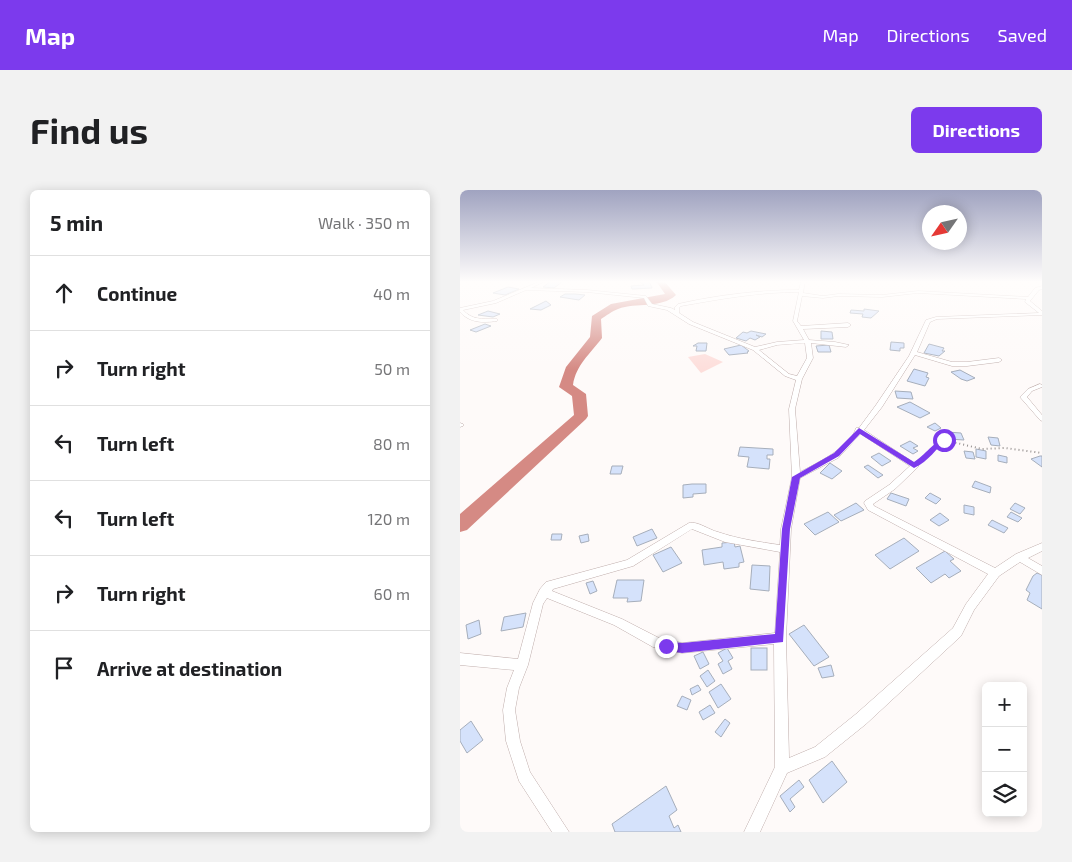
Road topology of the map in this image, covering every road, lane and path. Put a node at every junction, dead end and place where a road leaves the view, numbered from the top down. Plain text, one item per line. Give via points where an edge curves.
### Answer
1 (461, 311) edge
2 (673, 311) edge
3 (797, 311) edge
4 (677, 313) joint
5 (1042, 314) edge
6 (495, 320) dead end
7 (848, 325) dead end
8 (799, 328) junction
9 (808, 342) junction
10 (846, 344) dead end
11 (755, 349) junction
12 (913, 353) junction
13 (999, 360) dead end
14 (799, 379) junction
15 (1040, 386) dead end
16 (1042, 419) edge
17 (859, 430) junction
18 (1042, 453) edge
19 (914, 466) junction
20 (796, 477) junction
21 (1042, 547) edge
22 (785, 549) junction
23 (1019, 557) junction
24 (1042, 571) edge
25 (995, 573) junction
26 (544, 592) junction
27 (780, 638) junction
28 (460, 659) edge
29 (522, 665) junction
30 (782, 768) junction
31 (561, 832) edge
32 (752, 832) edge

1 - 6 street via 472,319
2 - 4 street
3 - 8 street via 795,321
4 - 11 street via 691,324
5 - 12 street via 931,319
7 - 8 street
8 - 9 street
9 - 10 street
9 - 11 street via 772,344
9 - 14 street via 810,358
11 - 14 street via 788,375
12 - 13 street via 952,364
12 - 17 street
14 - 20 street via 792,409
15 - 16 street via 1023,396
17 - 19 street
17 - 20 street via 836,454
18 - 19 path via 1005,448 982,449 944,440
19 - 25 street via 892,487 868,502 871,508
20 - 22 street
21 - 23 street
22 - 26 street via 704,532 692,525 630,563 550,585
22 - 27 street
23 - 24 street
23 - 25 street
25 - 30 street via 970,607 957,632 919,668 820,752
26 - 27 street via 618,622 666,646 682,648
26 - 29 street via 538,602
27 - 30 street
28 - 29 street
29 - 31 street via 509,710 512,741 524,776
30 - 32 street

